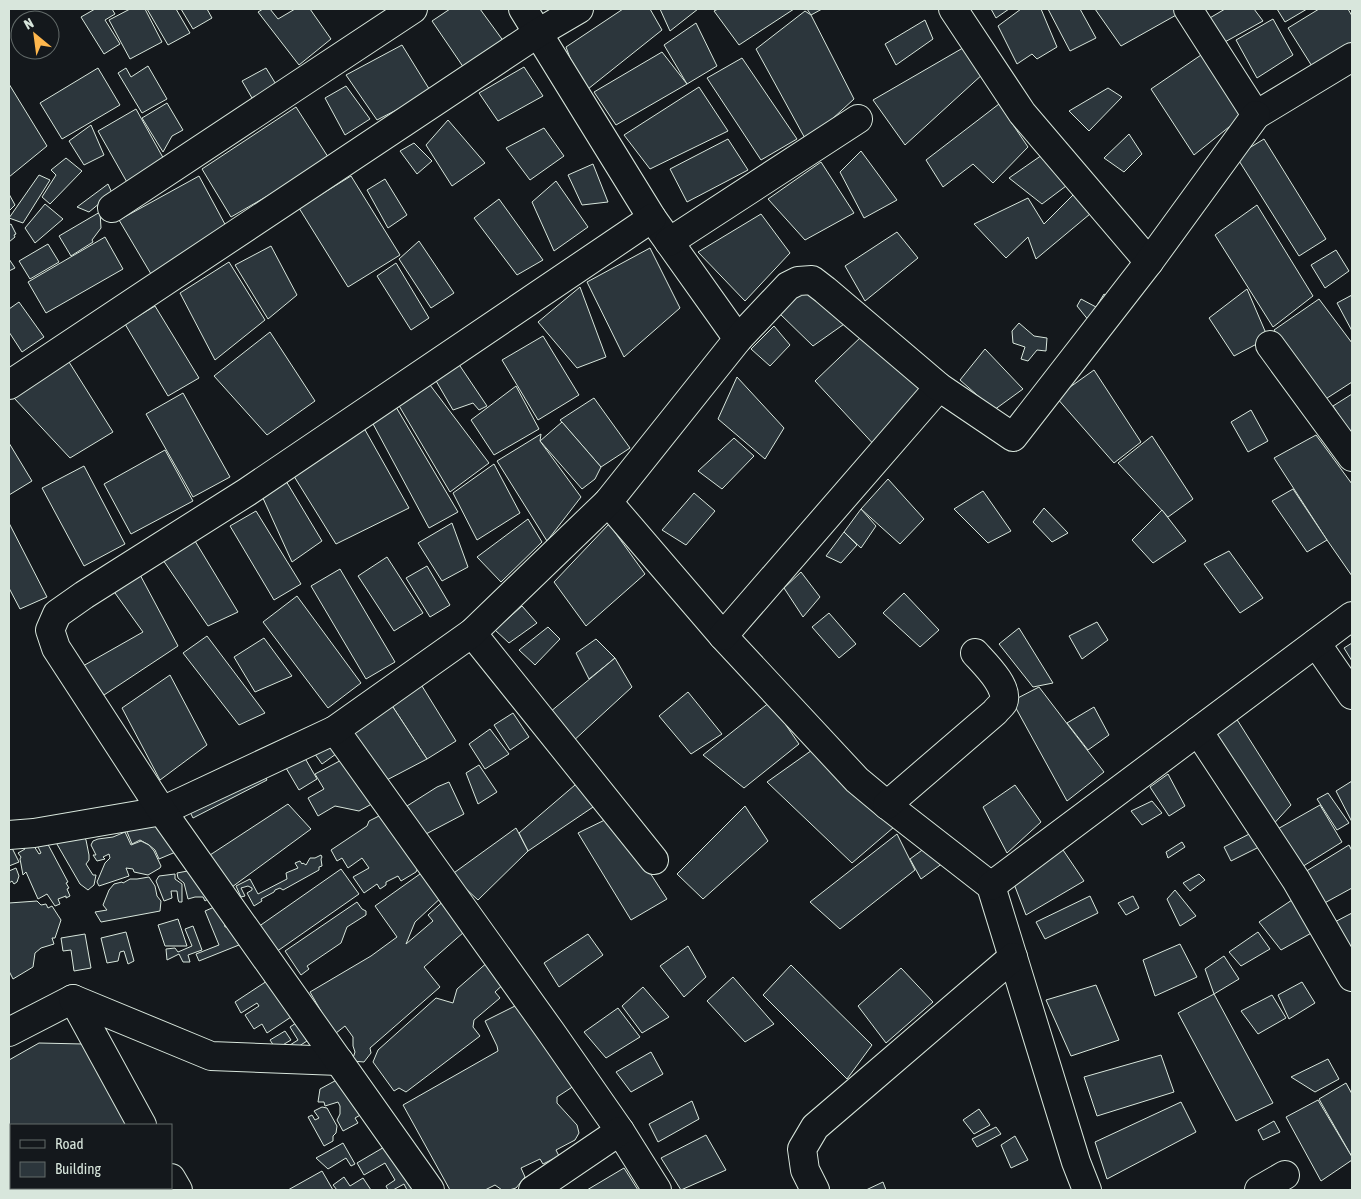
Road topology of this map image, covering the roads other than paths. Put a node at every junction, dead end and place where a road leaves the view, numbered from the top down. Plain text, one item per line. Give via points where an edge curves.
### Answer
1 (412, 9) edge
2 (523, 9) edge
3 (579, 9) edge
4 (953, 9) edge
5 (1188, 9) edge
6 (538, 33) junction
7 (1352, 58) edge
8 (1256, 116) junction
9 (858, 119) dead end
10 (112, 208) dead end
11 (652, 218) junction
12 (668, 242) junction
13 (1149, 262) junction
14 (738, 339) junction
15 (1270, 345) dead end
16 (20, 368) edge
17 (9, 385) edge
18 (939, 387) junction
19 (1352, 457) edge
20 (608, 502) junction
21 (1352, 616) edge
22 (472, 633) junction
23 (723, 636) junction
24 (1316, 643) junction
25 (975, 653) dead end
26 (1352, 695) edge
27 (335, 730) junction
28 (1198, 731) junction
29 (887, 805) junction
30 (162, 811) junction
31 (9, 834) edge
32 (654, 860) dead end
33 (991, 886) junction
34 (1013, 957) junction
35 (1352, 977) edge
36 (73, 999) junction
37 (9, 1032) edge
38 (339, 1061) junction
39 (141, 1124) edge
40 (620, 1131) junction
41 (1285, 1175) dead end
42 (430, 1190) edge
43 (533, 1190) edge
44 (657, 1190) edge
45 (815, 1190) edge
46 (1087, 1190) edge
47 (1260, 1190) edge

1 - 10 street
2 - 6 street
3 - 6 street
4 - 13 street via 1022,113
5 - 8 street
6 - 11 street
6 - 16 street
7 - 8 street
8 - 13 street
9 - 12 street
11 - 12 street
11 - 30 street via 247,492 57,614 50,630 56,648
12 - 14 street
13 - 18 street via 1014,437
14 - 18 street via 788,286 812,280
14 - 20 street
15 - 19 street
16 - 17 street
18 - 23 street
20 - 22 street
20 - 23 street
21 - 24 street
22 - 27 street
22 - 32 street
23 - 29 street via 857,780
24 - 26 street
24 - 28 street
25 - 29 street via 1005,692 1003,702
27 - 30 street
27 - 40 street
28 - 33 street
28 - 35 street via 1296,880
29 - 33 street
30 - 31 street via 34,833
30 - 38 street
33 - 34 street
34 - 45 street via 815,1127 802,1149 805,1170
34 - 46 street
36 - 37 street
36 - 38 street via 211,1056
36 - 39 street
38 - 42 street
40 - 43 street
40 - 44 street
41 - 47 street

